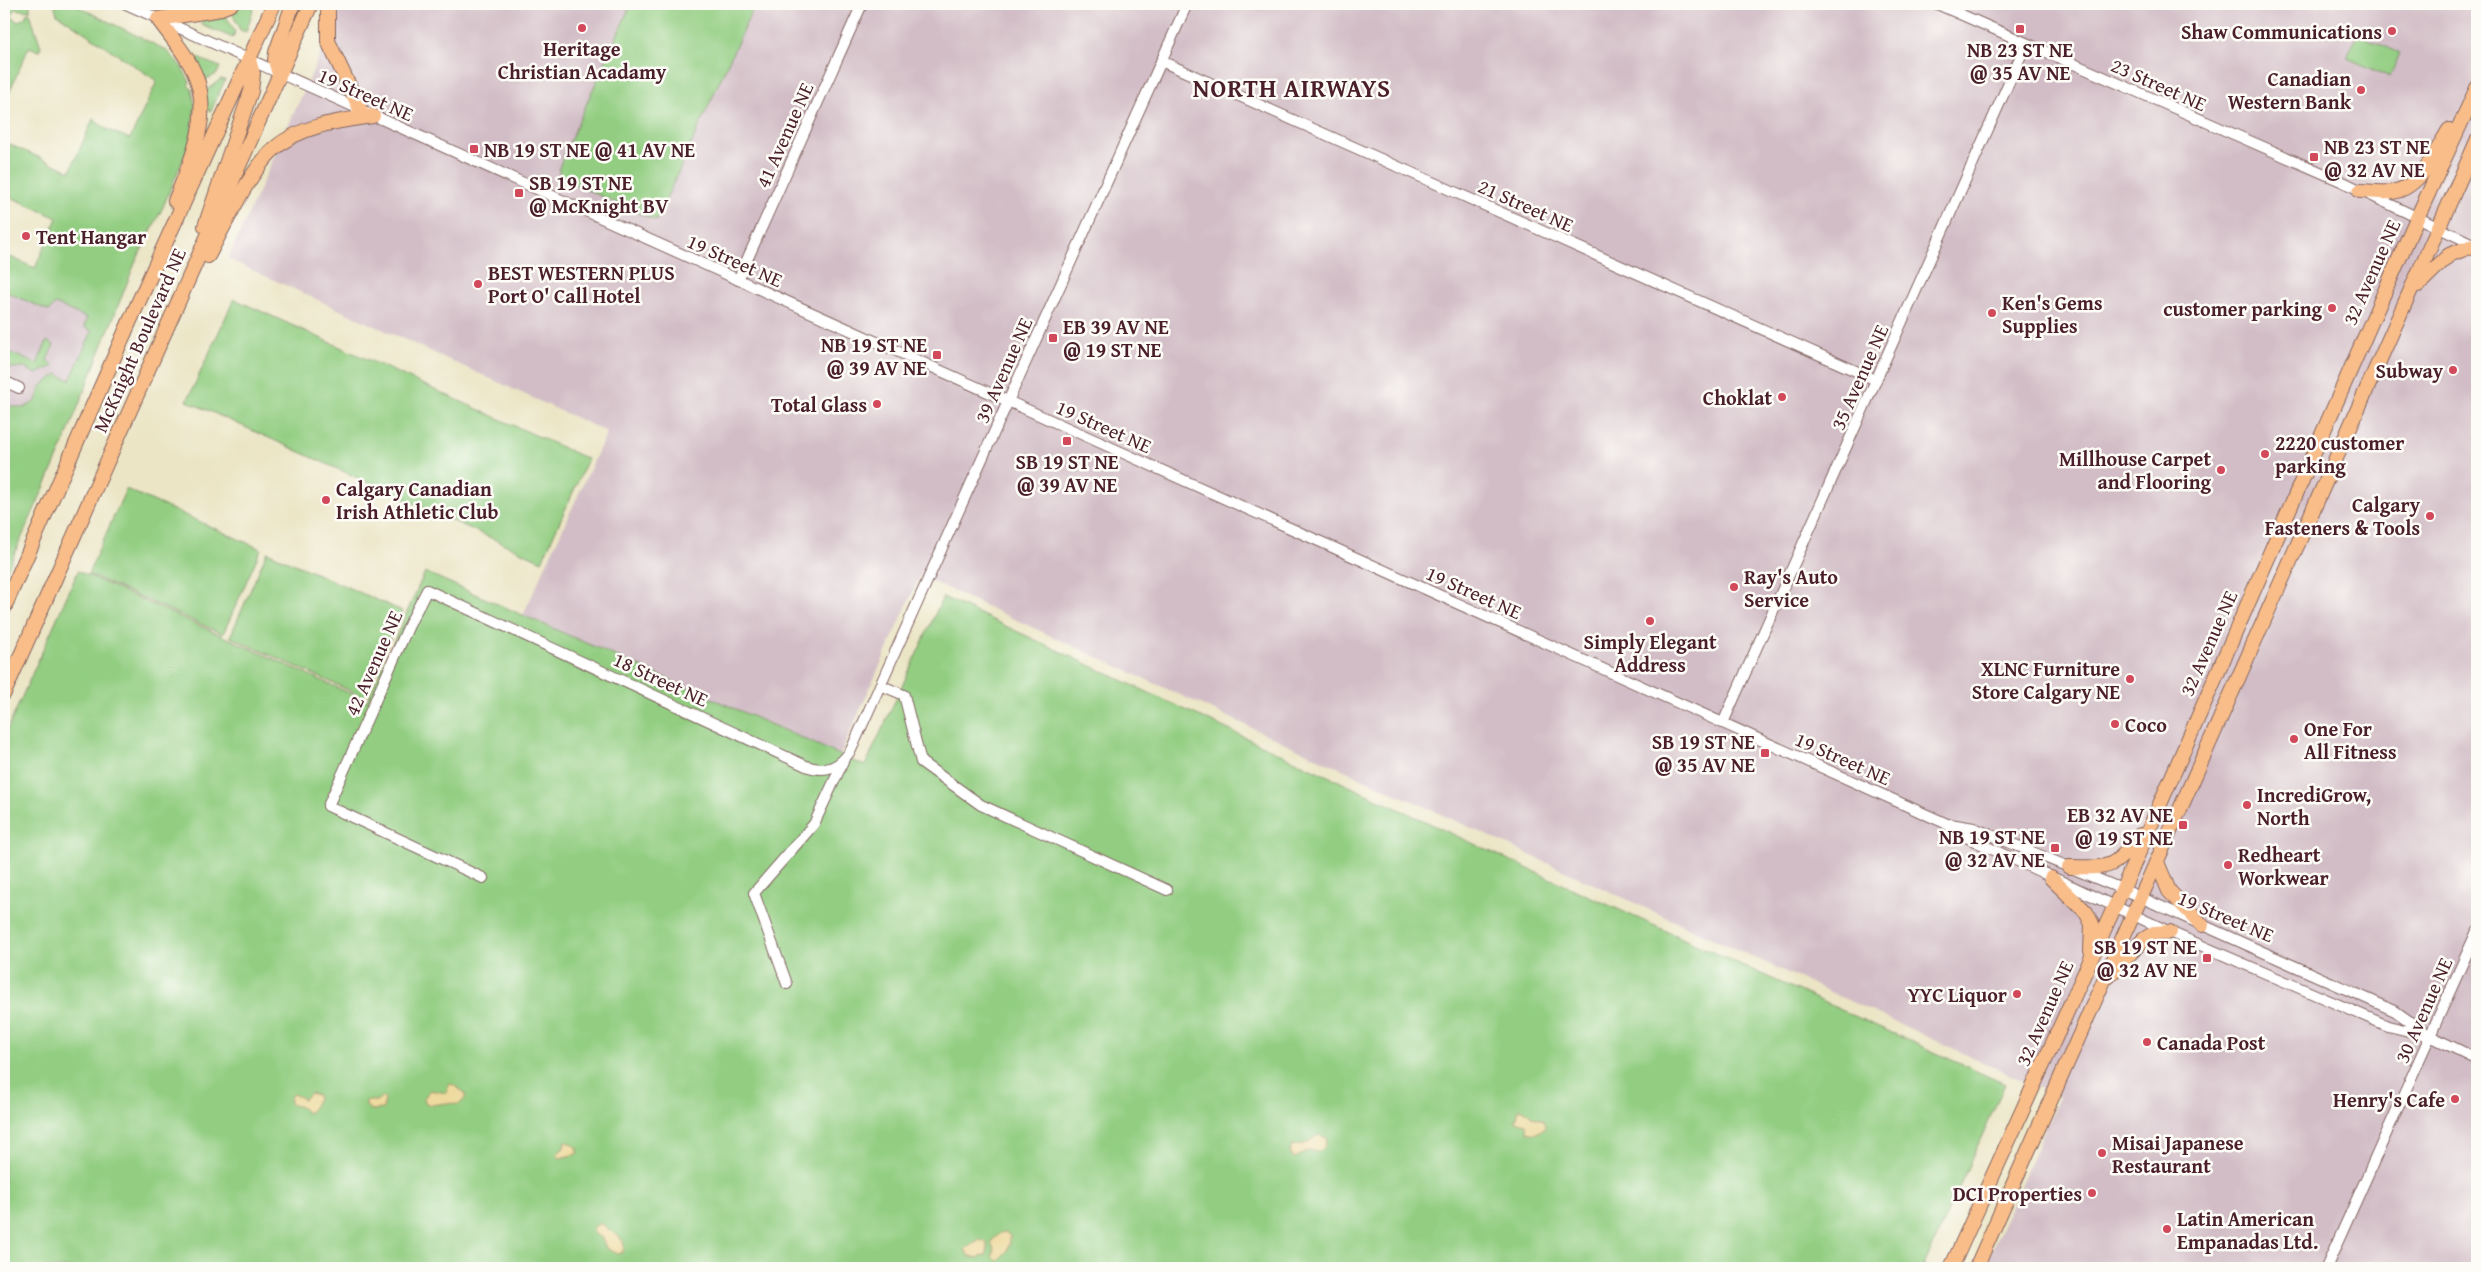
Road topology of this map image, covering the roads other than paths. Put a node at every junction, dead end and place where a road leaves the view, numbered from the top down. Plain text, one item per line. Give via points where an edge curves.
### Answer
1 (126, 4) edge
2 (231, 4) edge
3 (274, 4) edge
4 (293, 4) edge
5 (311, 4) edge
6 (328, 4) edge
7 (862, 4) edge
8 (1187, 4) edge
9 (1937, 4) edge
10 (158, 19) junction
11 (2026, 44) junction
12 (249, 60) junction
13 (1161, 61) junction
14 (280, 74) junction
15 (2477, 90) edge
16 (360, 109) junction
17 (373, 116) junction
18 (2477, 141) edge
19 (2360, 191) junction
20 (2417, 218) junction
21 (2438, 228) junction
22 (2476, 245) edge
23 (191, 274) junction
24 (738, 280) junction
25 (2409, 294) junction
26 (129, 323) junction
27 (169, 324) junction
28 (1876, 380) junction
29 (4, 381) edge
30 (19, 388) dead end
31 (1008, 402) junction
32 (452, 602) joint
33 (4, 608) edge
34 (880, 685) junction
35 (4, 692) edge
36 (1723, 724) junction
37 (843, 762) junction
38 (2152, 820) junction
39 (1945, 823) junction
40 (2157, 862) junction
41 (2069, 867) junction
42 (483, 878) dead end
43 (2051, 878) junction
44 (2122, 889) junction
45 (1167, 890) dead end
46 (2140, 898) junction
47 (2114, 905) junction
48 (2133, 914) junction
49 (2202, 925) junction
50 (2477, 931) edge
51 (2170, 932) junction
52 (2091, 957) junction
53 (2102, 983) junction
54 (787, 984) dead end
55 (2430, 1036) junction
56 (2477, 1059) edge
57 (1951, 1268) edge
58 (1976, 1268) edge
59 (2326, 1268) edge

1 - 10 street, 19 Street NE
2 - 10 main road via 216,10
3 - 12 main road, McKnight Boulevard NE
4 - 14 main road via 276,52
5 - 14 main road, McKnight Boulevard NE
6 - 16 main road via 328,41
7 - 24 street, 41 Avenue NE
8 - 13 street, 39 Avenue NE
9 - 11 street, 23 Street NE
10 - 12 street, 19 Street NE
10 - 26 main road via 196,76 202,105 200,130
11 - 19 street, 23 Street NE
11 - 28 street, 35 Avenue NE
12 - 14 street, 19 Street NE
12 - 23 main road via 253,74 250,91 210,206
12 - 26 main road, McKnight Boulevard NE
13 - 28 street, 21 Street NE
13 - 31 street, 39 Avenue NE
14 - 16 street, 19 Street NE
14 - 23 main road, McKnight Boulevard NE
15 - 19 main road via 2416,179 2392,192
15 - 20 main road, 32 Avenue NE
16 - 17 street, 19 Street NE
17 - 24 street, 19 Street NE
17 - 27 main road via 328,123 295,136 276,148 261,164
18 - 21 main road, 32 Avenue NE
19 - 20 street, 23 Street NE
20 - 21 street, 23 Street NE
20 - 38 main road, 32 Avenue NE
21 - 22 street, 23 Street NE
21 - 25 main road, 32 Avenue NE
22 - 25 main road via 2440,261
23 - 27 main road, McKnight Boulevard NE
24 - 31 street, 19 Street NE
25 - 40 main road, 32 Avenue NE
26 - 33 main road, McKnight Boulevard NE
27 - 35 main road, McKnight Boulevard NE
28 - 36 street, 35 Avenue NE
29 - 30 street
31 - 34 street, 39 Avenue NE
31 - 36 street, 19 Street NE
32 - 37 street, 18 Street NE via 806,766 830,770
32 - 42 street, 42 Avenue NE via 427,590 328,806
34 - 37 street, 39 Avenue NE
34 - 45 street via 904,695 921,762 958,789 981,805
36 - 39 street, 19 Street NE
37 - 54 street via 814,824 754,893
38 - 41 main road via 2112,865
38 - 44 main road, 32 Avenue NE
39 - 41 street, 19 Street NE via 1974,828
39 - 43 street, 19 Street NE via 1968,838
40 - 46 main road, 32 Avenue NE
40 - 49 main road via 2169,891
41 - 44 street, 19 Street NE
43 - 47 street, 19 Street NE
43 - 52 main road via 2086,912 2092,924
44 - 46 street, 19 Street NE
44 - 47 main road, 32 Avenue NE
46 - 48 main road, 32 Avenue NE
46 - 49 street, 19 Street NE
47 - 48 street, 19 Street NE
47 - 52 main road, 32 Avenue NE
48 - 51 street, 19 Street NE
48 - 53 main road, 32 Avenue NE
49 - 55 street, 19 Street NE via 2395,1011
50 - 55 street, 30 Avenue NE
51 - 53 main road via 2154,933 2143,940
51 - 55 street, 19 Street NE via 2388,1026
52 - 57 main road, 32 Avenue NE
53 - 58 main road, 32 Avenue NE
55 - 56 street, 19 Street NE
55 - 59 street, 30 Avenue NE

